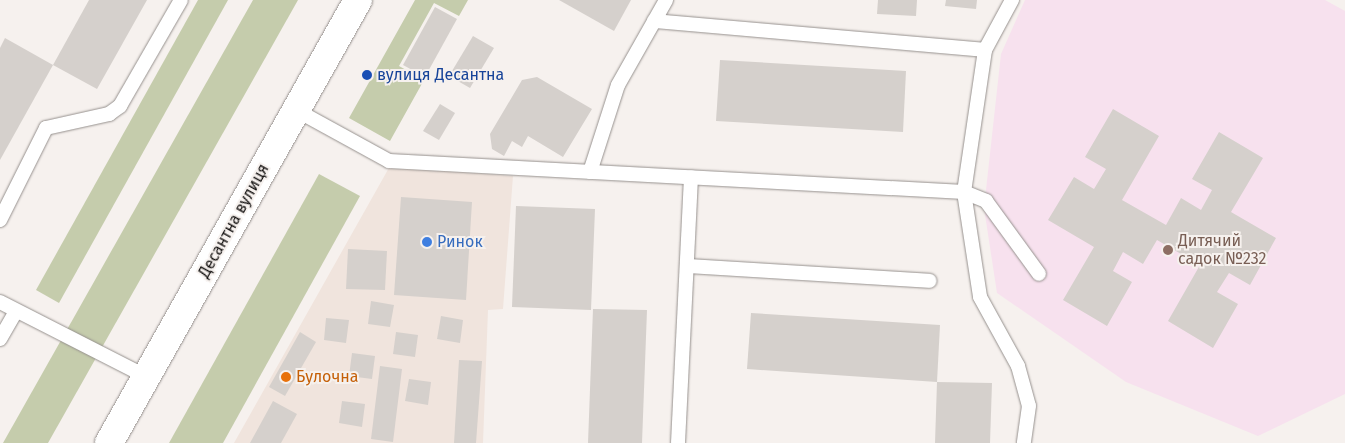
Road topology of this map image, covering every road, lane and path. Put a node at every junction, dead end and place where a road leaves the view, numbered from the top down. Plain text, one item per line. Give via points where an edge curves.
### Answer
1 (181, 0) edge
2 (358, 0) edge
3 (666, 0) edge
4 (1012, 0) edge
5 (654, 21) junction
6 (985, 50) junction
7 (296, 110) junction
8 (590, 172) junction
9 (691, 177) junction
10 (964, 192) junction
11 (0, 220) edge
12 (686, 266) junction
13 (1039, 274) dead end
14 (930, 281) dead end
15 (0, 302) edge
16 (16, 311) junction
17 (0, 339) edge
18 (147, 377) junction
19 (110, 443) edge
20 (678, 443) edge
21 (1024, 443) edge

1 - 11 lane via 120,106 109,114 46,128
2 - 7 main road, Десантна вулиця
3 - 5 lane
4 - 6 lane
5 - 6 lane
5 - 8 lane via 618,85
6 - 10 lane
7 - 8 lane via 389,160
7 - 18 main road, Десантна вулиця
8 - 9 lane
9 - 10 lane
9 - 12 lane
10 - 13 lane via 986,200
10 - 21 lane via 980,297 1018,366 1029,406
12 - 14 lane
12 - 20 lane
15 - 16 lane
16 - 17 lane
16 - 18 lane
18 - 19 main road, Десантна вулиця

